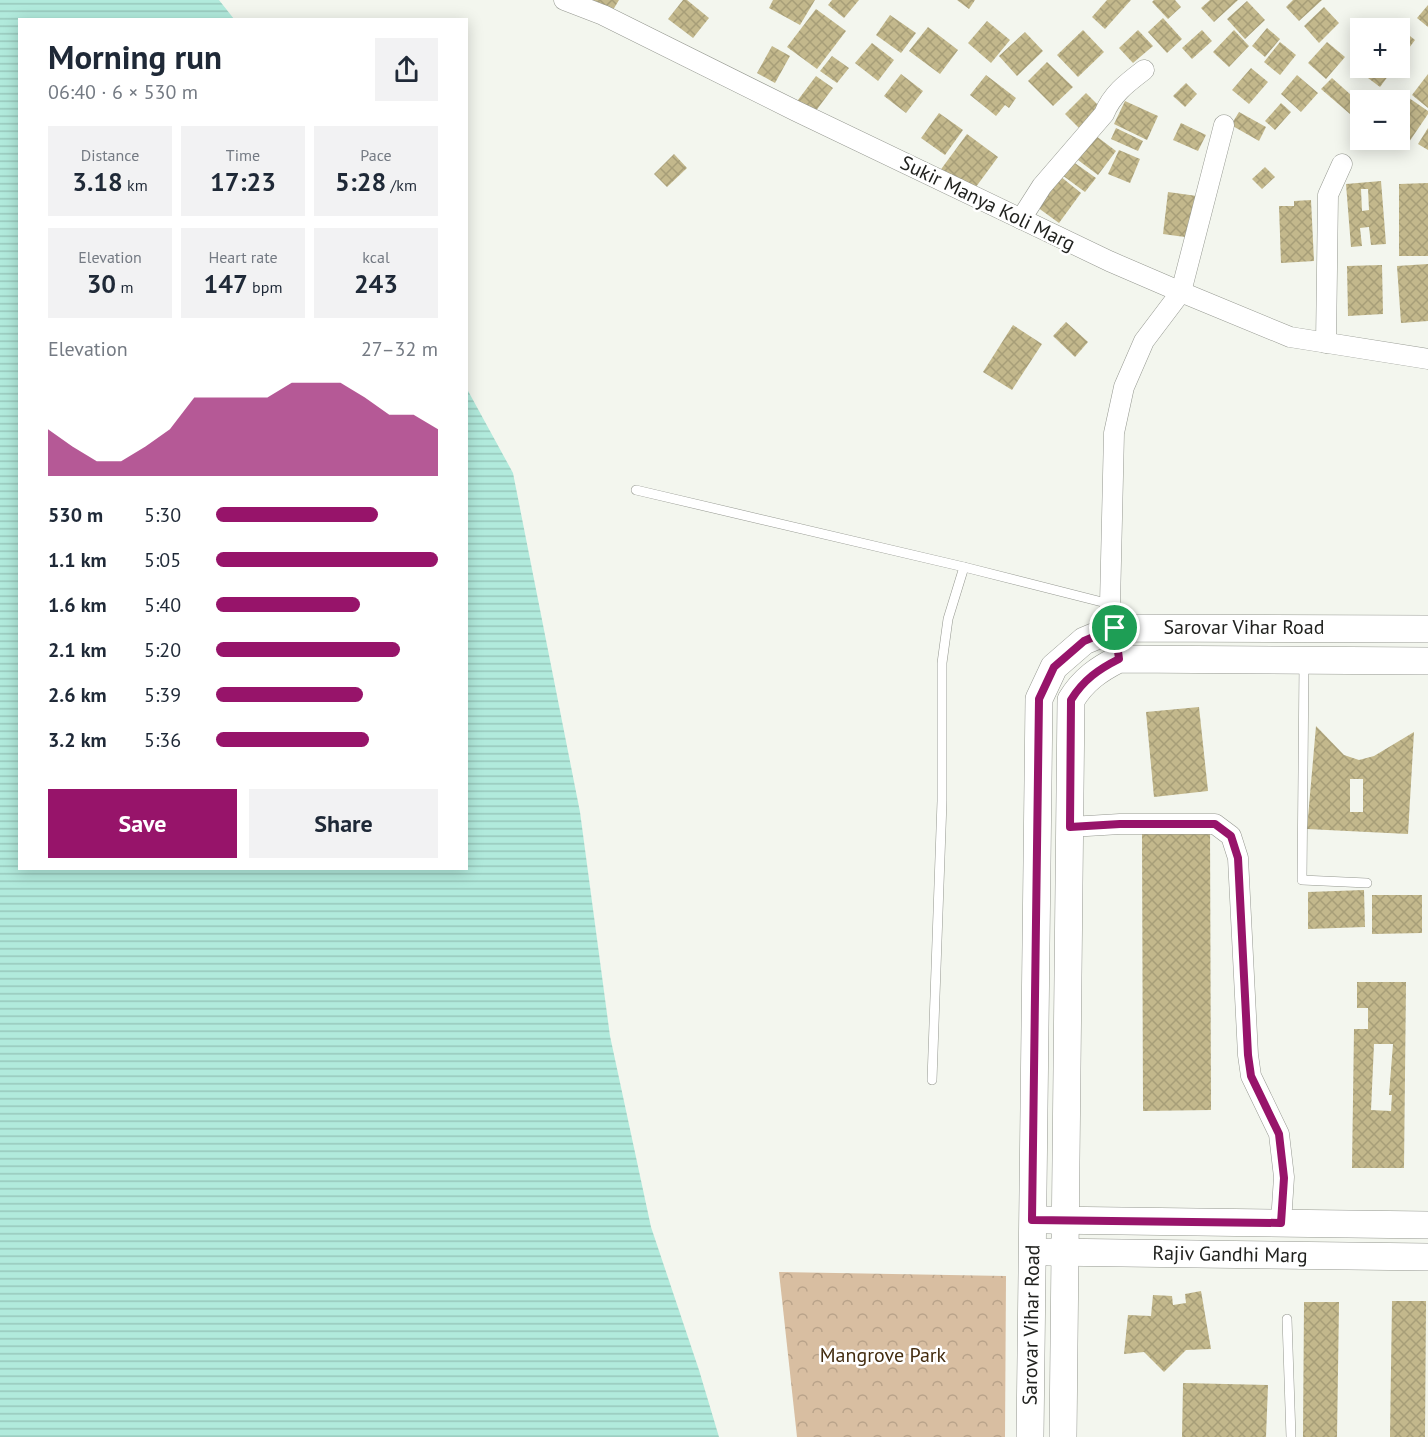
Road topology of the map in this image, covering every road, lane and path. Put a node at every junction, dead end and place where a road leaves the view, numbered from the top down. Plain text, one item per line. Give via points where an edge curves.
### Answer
1 (564, 0) edge
2 (1144, 70) dead end
3 (1224, 125) dead end
4 (1342, 164) dead end
5 (1021, 219) junction
6 (1181, 292) junction
7 (1326, 343) junction
8 (1428, 359) edge
9 (636, 490) dead end
10 (964, 567) junction
11 (1112, 616) junction
12 (1428, 628) edge
13 (1119, 659) junction
14 (1304, 661) junction
15 (1428, 662) edge
16 (1070, 827) junction
17 (1366, 883) dead end
18 (932, 1080) dead end
19 (1032, 1220) junction
20 (1066, 1220) junction
21 (1281, 1223) junction
22 (1428, 1225) edge
23 (1032, 1252) junction
24 (1065, 1252) junction
25 (1428, 1257) edge
26 (1287, 1319) dead end
27 (1030, 1437) edge
28 (1063, 1437) edge
29 (1291, 1437) edge

1 - 5 street, Sukir Manya Koli Marg via 603,15
2 - 5 street via 1109,102 1104,114 1042,186
3 - 6 street
4 - 7 street via 1328,195
5 - 6 street, Sukir Manya Koli Marg
6 - 7 street, Sukir Manya Koli Marg via 1290,337
6 - 11 street via 1144,341 1124,387 1114,433
7 - 8 street, Sukir Manya Koli Marg
9 - 10 lane
10 - 11 lane
10 - 18 lane via 948,619 942,663 942,801
11 - 12 street, Sarovar Vihar Road
11 - 13 street
11 - 19 street, Sarovar Vihar Road via 1054,667 1039,699
13 - 14 street, Sarovar Vihar Road
13 - 16 street, Sarovar Vihar Road via 1102,667 1080,686 1071,700
14 - 15 street, Sarovar Vihar Road
14 - 17 lane via 1302,880
16 - 20 street, Sarovar Vihar Road
16 - 21 street via 1215,824 1231,836 1238,858 1251,1076 1279,1134 1284,1178
19 - 20 street, Rajiv Gandhi Marg
19 - 23 street, Sarovar Vihar Road
20 - 21 street, Rajiv Gandhi Marg
20 - 24 street, Sarovar Vihar Road
21 - 22 street, Rajiv Gandhi Marg
23 - 24 street, Rajiv Gandhi Marg
23 - 27 street, Sarovar Vihar Road
24 - 25 street, Rajiv Gandhi Marg
24 - 28 street, Sarovar Vihar Road
26 - 29 lane

